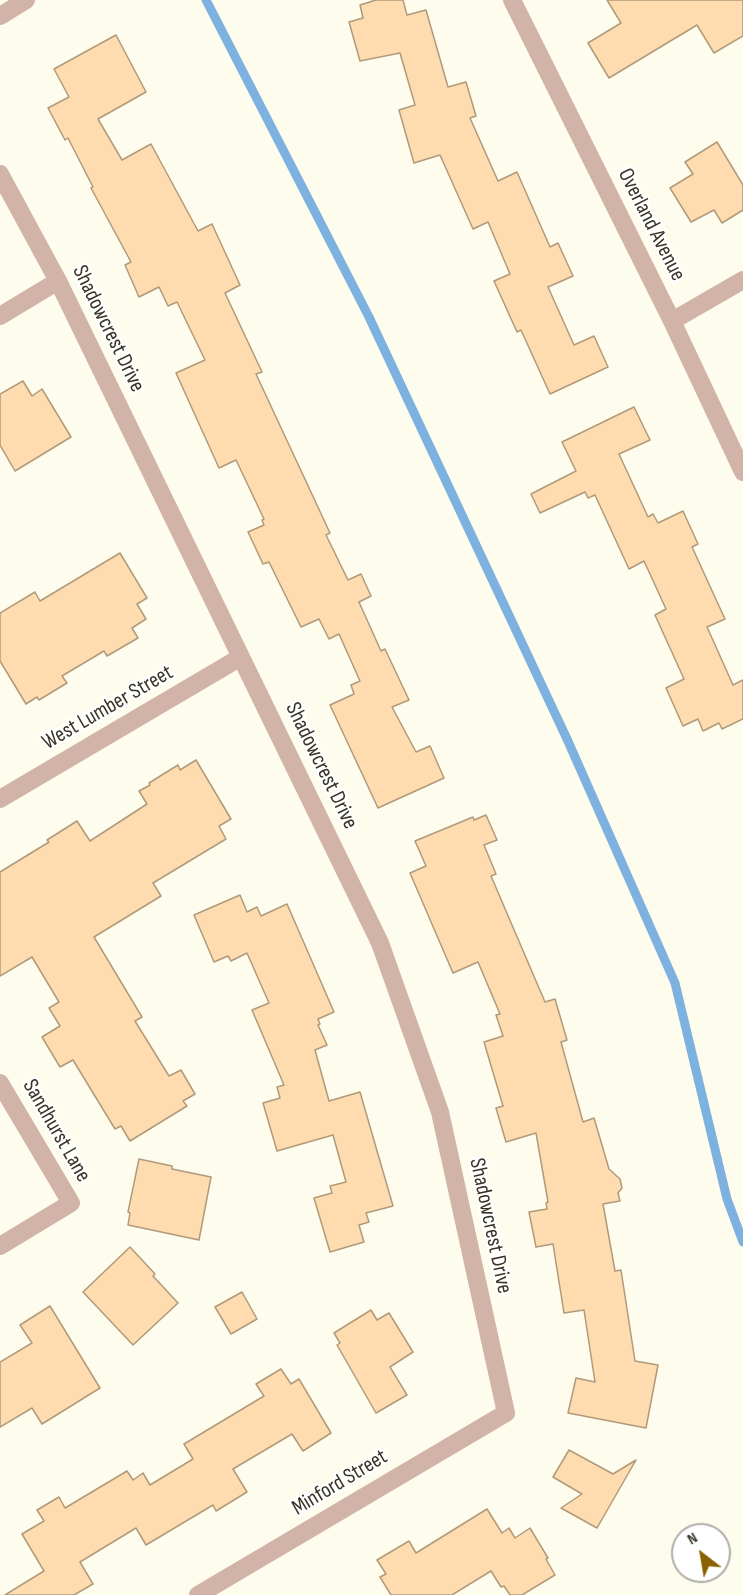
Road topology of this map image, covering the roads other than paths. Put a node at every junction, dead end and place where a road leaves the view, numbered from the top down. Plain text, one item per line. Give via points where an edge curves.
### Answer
1 (26, 0) edge
2 (512, 0) edge
3 (0, 16) edge
4 (0, 174) edge
5 (743, 280) edge
6 (58, 281) junction
7 (0, 316) edge
8 (672, 321) junction
9 (743, 472) edge
10 (241, 657) junction
11 (0, 799) edge
12 (0, 1083) edge
13 (0, 1246) edge
14 (506, 1413) joint
15 (198, 1595) edge

1 - 3 street
2 - 8 street, Overland Avenue
4 - 6 street, Shadowcrest Drive
5 - 8 street
6 - 7 street
6 - 10 street, Shadowcrest Drive
8 - 9 street, Overland Avenue
10 - 11 street, West Lumber Street
10 - 14 street, Shadowcrest Drive via 380,943 440,1112
12 - 13 street, Sandhurst Lane via 71,1203
14 - 15 street, Minford Street

